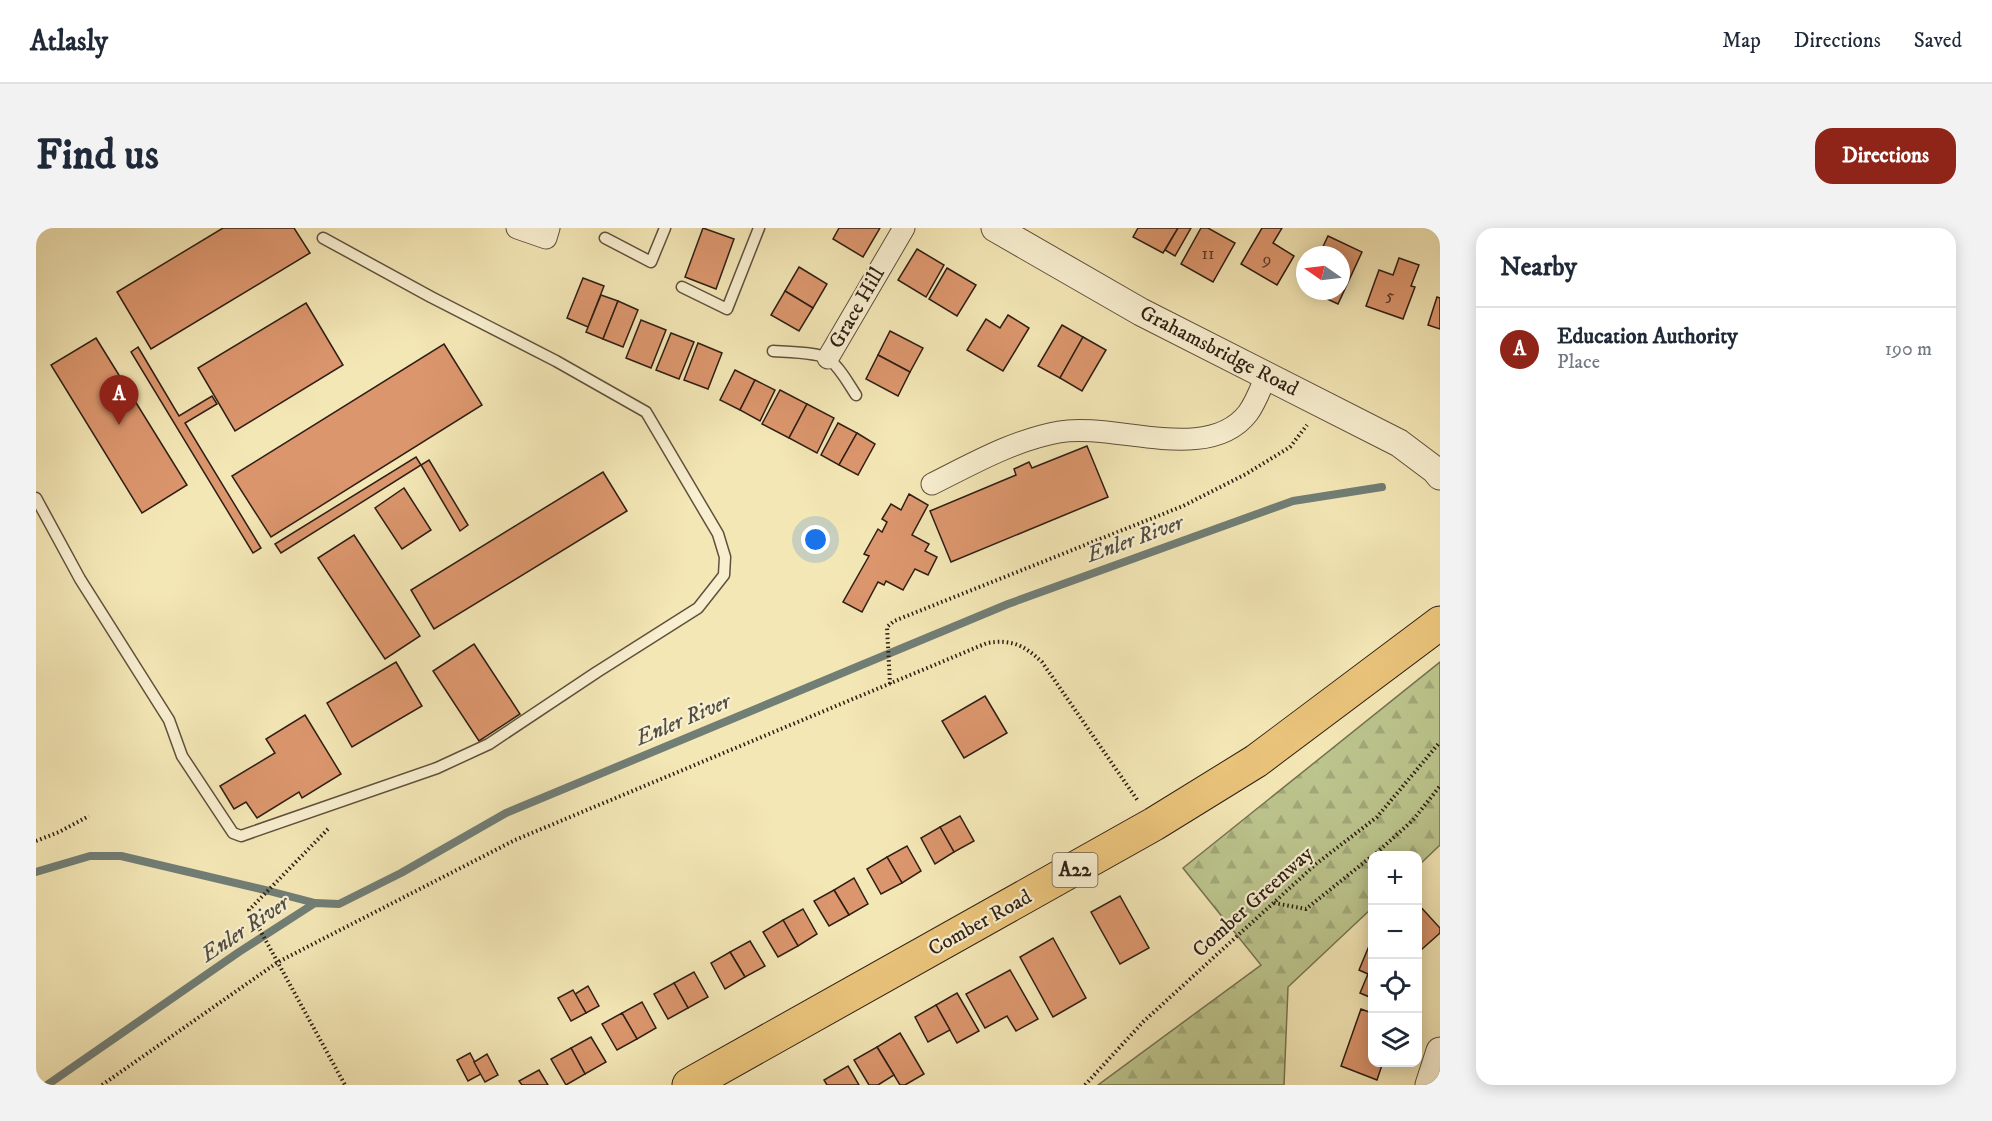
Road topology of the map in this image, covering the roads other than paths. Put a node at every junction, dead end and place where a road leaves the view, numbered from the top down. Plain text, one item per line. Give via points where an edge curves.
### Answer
1 (517, 228) edge
2 (549, 228) edge
3 (665, 228) edge
4 (759, 228) edge
5 (904, 228) edge
6 (995, 228) edge
7 (605, 237) dead end
8 (323, 238) dead end
9 (682, 287) dead end
10 (773, 351) dead end
11 (828, 358) junction
12 (1266, 376) junction
13 (856, 395) dead end
14 (1438, 470) edge
15 (932, 484) dead end
16 (36, 498) edge
17 (1440, 623) edge
18 (1440, 1051) edge
19 (689, 1085) edge
20 (1429, 1085) edge

1 - 2 street via 546,238
3 - 7 lane via 651,262
4 - 9 lane via 727,309
5 - 11 street, Grace Hill
6 - 12 street, Grahamsbridge Road via 1140,312
8 - 16 lane via 646,412 718,534 725,557 724,575 698,608 489,744 437,768 242,836 232,833 182,756 170,720 80,579
10 - 11 lane
11 - 13 lane
12 - 14 street, Grahamsbridge Road via 1399,443
12 - 15 street via 1248,412 1221,434 1180,439 1081,429 1058,432 1016,444
17 - 19 highway, Comber Road / A22 via 1256,761 1154,824
18 - 20 street

